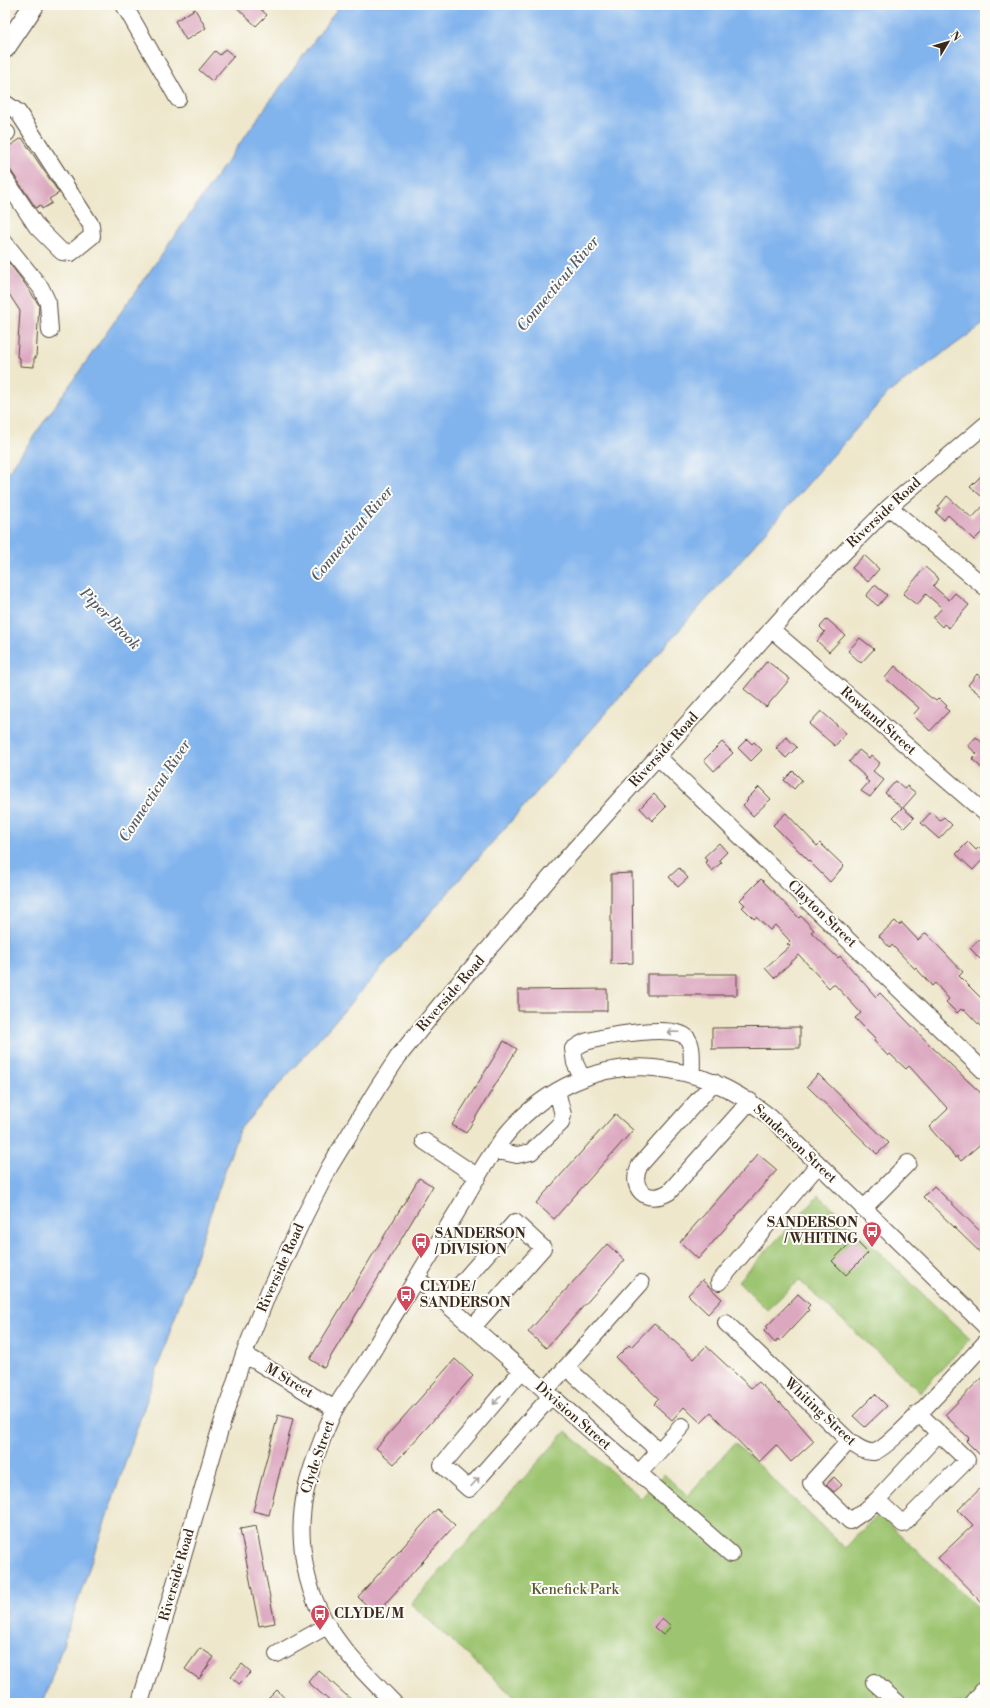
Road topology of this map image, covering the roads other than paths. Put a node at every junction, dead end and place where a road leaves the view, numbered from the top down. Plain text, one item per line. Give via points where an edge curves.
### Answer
1 (34, 5) edge
2 (124, 5) edge
3 (5, 48) edge
4 (178, 99) dead end
5 (5, 103) edge
6 (13, 129) edge
7 (5, 179) edge
8 (5, 243) edge
9 (50, 331) dead end
10 (985, 425) edge
11 (889, 507) junction
12 (985, 587) edge
13 (771, 629) junction
14 (658, 757) junction
15 (985, 813) edge
16 (985, 1072) edge
17 (692, 1074) junction
18 (582, 1078) junction
19 (714, 1082) junction
20 (557, 1091) junction
21 (750, 1101) junction
22 (424, 1141) dead end
23 (494, 1150) junction
24 (908, 1163) dead end
25 (818, 1165) junction
26 (478, 1177) junction
27 (864, 1209) junction
28 (417, 1278) junction
29 (719, 1282) dead end
30 (641, 1283) dead end
31 (445, 1302) junction
32 (726, 1323) dead end
33 (985, 1326) edge
34 (473, 1328) junction
35 (985, 1343) edge
36 (244, 1354) junction
37 (566, 1367) junction
38 (522, 1370) junction
39 (548, 1394) junction
40 (335, 1409) junction
41 (918, 1413) junction
42 (682, 1426) dead end
43 (939, 1433) junction
44 (849, 1441) junction
45 (659, 1451) junction
46 (638, 1474) junction
47 (877, 1500) junction
48 (731, 1554) dead end
49 (327, 1626) junction
50 (277, 1654) dead end
51 (874, 1682) dead end
52 (985, 1688) edge
53 (141, 1703) edge
54 (394, 1703) edge
55 (898, 1703) edge
56 (973, 1703) edge

1 - 3 main road
2 - 4 street
5 - 6 street via 18,112
6 - 7 street via 91,225 92,236 71,253 62,252 37,227
8 - 9 street via 43,293 48,303
10 - 11 street, Riverside Road
11 - 12 street
11 - 13 street, Riverside Road via 850,544
13 - 14 street, Riverside Road
13 - 15 street, Rowland Street
14 - 16 street, Clayton Street
14 - 36 street, Riverside Road via 567,858 398,1057 330,1166 283,1259
17 - 18 street, Sanderson Street via 667,1069 636,1068 610,1070
17 -> 18 street via 691,1046 688,1038 681,1033 636,1031 588,1041 572,1049
17 - 19 street, Sanderson Street
18 - 20 street, Sanderson Street
19 - 21 street, Sanderson Street
19 - 21 street via 635,1173 636,1182 647,1196 661,1197 669,1192
20 - 23 street, Sanderson Street via 538,1103 518,1121
20 - 23 street via 563,1115 561,1123 531,1152 517,1155
21 - 25 street, Sanderson Street via 770,1117
22 - 26 street
23 - 26 street, Sanderson Street
24 - 27 street
25 - 27 street, Sanderson Street
25 - 29 street
26 - 28 street, Sanderson Street
27 - 33 street, Sanderson Street
28 - 31 street, Division Street
28 - 40 street, Clyde Street
30 - 37 street
31 - 34 street, Division Street
31 - 34 street via 515,1222 543,1248
32 - 44 street, Whiting Street
34 - 38 street, Division Street
35 - 41 street, Whiting Street
36 - 40 street, M Street
36 - 53 street, Riverside Road
37 - 39 street
37 - 45 street
38 - 39 street, Division Street
38 -> 39 street via 442,1465 469,1489
39 - 46 street, Division Street
40 - 49 street, Clyde Street via 311,1468 303,1499 301,1520 307,1577
41 - 43 street
41 - 44 street, Whiting Street via 879,1450 865,1451
42 - 45 street
43 - 47 street
43 - 47 street via 967,1460 904,1524
44 - 47 street via 811,1483 850,1520
45 - 46 street
46 - 48 street, Division Street
49 - 50 street
49 - 54 street, Clyde Street via 343,1650
51 - 55 street
52 - 56 street

